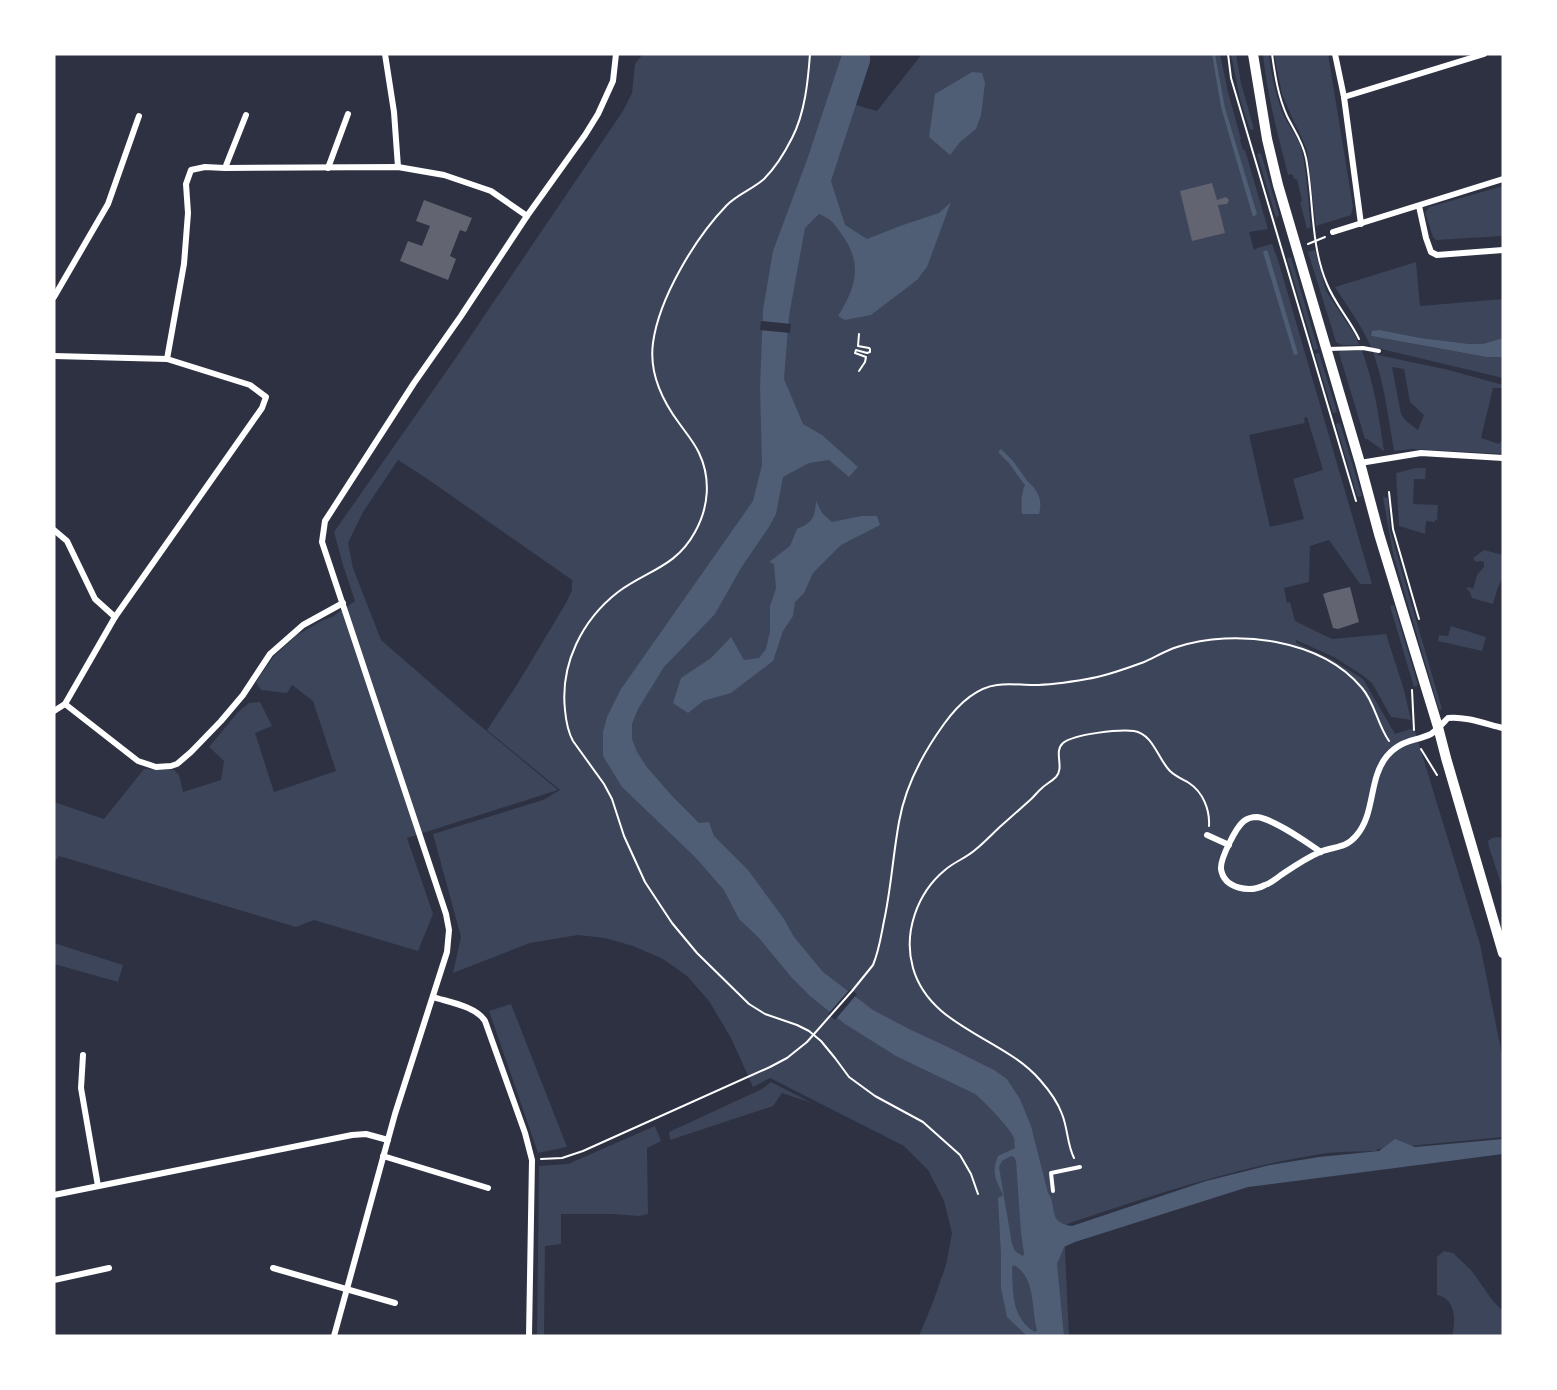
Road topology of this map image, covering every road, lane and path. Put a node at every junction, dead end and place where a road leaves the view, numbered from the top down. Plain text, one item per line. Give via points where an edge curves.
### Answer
1 (385, 54) edge
2 (616, 54) edge
3 (810, 54) edge
4 (1228, 54) edge
5 (1253, 54) edge
6 (1272, 54) edge
7 (1335, 54) edge
8 (1484, 54) edge
9 (1344, 96) junction
10 (348, 114) dead end
11 (246, 115) dead end
12 (139, 116) dead end
13 (398, 167) junction
14 (225, 168) junction
15 (328, 168) junction
16 (1503, 179) edge
17 (1419, 206) junction
18 (527, 216) junction
19 (1360, 224) junction
20 (1333, 232) dead end
21 (1503, 250) edge
22 (54, 297) edge
23 (859, 334) dead end
24 (1363, 348) junction
25 (1326, 349) junction
26 (1379, 351) dead end
27 (54, 356) edge
28 (167, 359) junction
29 (859, 370) dead end
30 (1503, 458) edge
31 (1360, 464) junction
32 (1389, 492) dead end
33 (1356, 501) dead end
34 (54, 530) edge
35 (343, 603) junction
36 (115, 617) junction
37 (1420, 621) dead end
38 (1410, 681) dead end
39 (65, 704) junction
40 (54, 711) edge
41 (1438, 727) junction
42 (1503, 728) edge
43 (1417, 738) junction
44 (1395, 748) junction
45 (1430, 762) dead end
46 (1207, 835) joint
47 (1229, 845) junction
48 (1321, 852) junction
49 (1503, 953) edge
50 (433, 997) junction
51 (814, 1035) junction
52 (83, 1055) dead end
53 (388, 1140) junction
54 (383, 1156) junction
55 (532, 1160) junction
56 (1080, 1167) joint
57 (98, 1186) junction
58 (488, 1188) dead end
59 (1053, 1191) dead end
60 (978, 1194) dead end
61 (54, 1195) edge
62 (109, 1268) dead end
63 (273, 1268) dead end
64 (54, 1280) edge
65 (347, 1290) junction
66 (395, 1303) dead end
67 (334, 1336) edge
68 (529, 1336) edge

1 - 13 street
2 - 18 street via 613,81 598,114
3 - 51 path via 800,117 788,145 765,178 727,205 698,242 672,286 656,330 656,381 704,466 707,495 701,520 676,556 620,591 592,618 571,656 564,697 571,738 612,799 638,868 672,923 749,1004
4 - 33 path via 1231,78
5 - 25 main road via 1278,185
6 - 24 path via 1277,86 1306,158 1317,249 1326,283
7 - 9 street
8 - 9 street
9 - 19 street
10 - 15 street
11 - 14 street
12 - 22 street via 108,204
13 - 15 street
13 - 18 street via 444,175 491,191
14 - 15 street
14 - 28 street via 191,170 186,184 184,264
16 - 17 street
17 - 19 street
17 - 21 street via 1431,252 1437,255
18 - 35 street via 325,521 322,542
19 - 20 street
23 - 29 path via 858,346 870,349 867,353 856,350 855,353 866,357
24 - 25 lane
24 - 26 lane
25 - 31 main road
27 - 28 street
28 - 36 street via 250,385 266,396 262,408
30 - 31 street via 1421,453
31 - 41 main road
32 - 37 path via 1393,529
34 - 36 street via 67,541 94,599
35 - 39 street via 303,625 270,654 243,695 177,764 156,767 138,761
35 - 50 street via 448,920 448,945
36 - 39 street
38 - 43 path
39 - 40 street
41 - 42 street via 1450,717
41 - 43 street
41 - 49 main road
43 - 44 street
43 - 45 path
44 - 48 street via 1376,776 1367,817 1358,834 1344,845
44 - 51 path via 1382,730 1368,695 1351,676 1304,650 1262,640 1206,640 1103,676 983,689 950,716 930,745 909,788 898,824 878,953 869,970
46 - 47 street
46 - 56 path via 1209,818 1202,796 1166,767 1146,737 1132,731 1087,734 1064,743 1059,749 1060,768 1055,778 984,842 942,873 918,906 910,946 919,984 933,1004 950,1018 1001,1048 1042,1081 1062,1114 1069,1148
47 - 48 street via 1238,826 1258,817
47 - 48 street via 1222,860 1222,873 1230,884 1243,889 1266,885
50 - 53 street
50 - 55 street via 483,1017
51 - 55 path via 775,1064 604,1141 569,1156
51 - 60 path via 849,1077 923,1122 960,1155
52 - 57 street via 81,1088
53 - 54 street
53 - 57 street via 366,1134 352,1136
54 - 58 street
54 - 65 street
55 - 68 street
56 - 59 lane via 1051,1173
57 - 61 street
62 - 64 street
63 - 65 street
65 - 66 street
65 - 67 street

